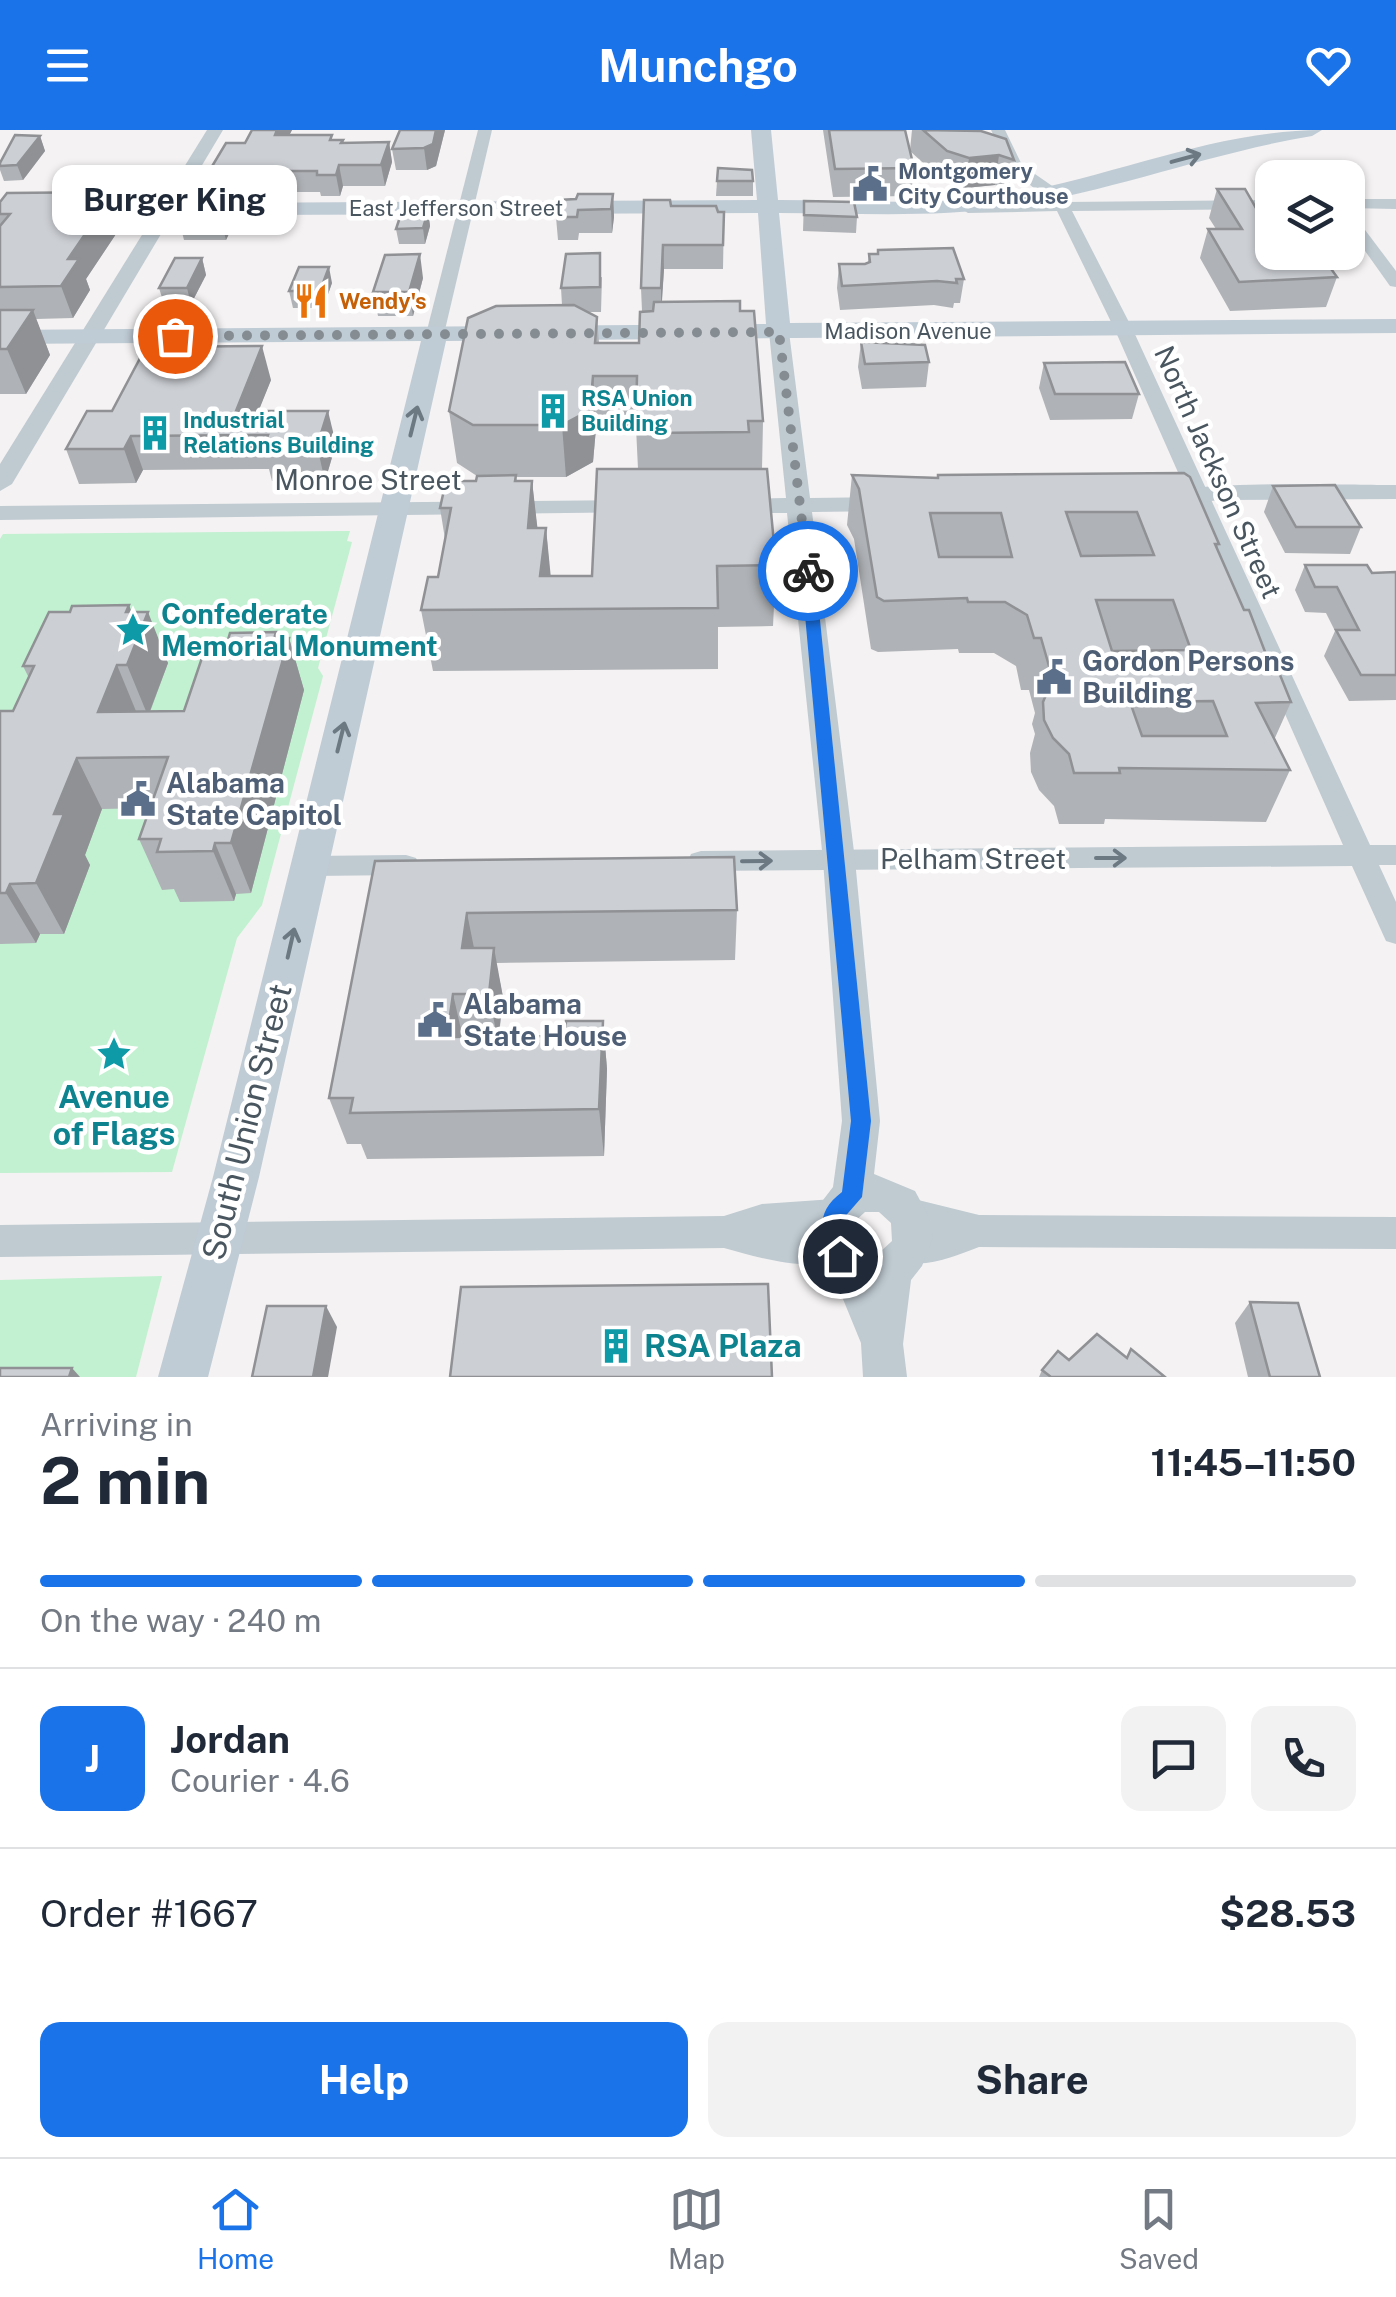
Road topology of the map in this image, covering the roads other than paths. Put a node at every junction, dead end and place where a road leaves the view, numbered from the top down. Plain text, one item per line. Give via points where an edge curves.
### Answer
1 (215, 130) edge
2 (486, 130) edge
3 (762, 130) edge
4 (998, 130) edge
5 (1312, 130) edge
6 (1246, 136) edge
7 (1058, 200) junction
8 (1255, 204) edge
9 (1365, 204) edge
10 (1396, 204) edge
11 (766, 206) junction
12 (465, 208) junction
13 (0, 210) edge
14 (167, 210) junction
15 (1365, 240) edge
16 (1396, 282) edge
17 (1396, 326) edge
18 (1124, 330) junction
19 (779, 332) junction
20 (435, 334) junction
21 (90, 336) junction
22 (0, 337) edge
23 (0, 484) edge
24 (1396, 492) edge
25 (1199, 497) junction
26 (1130, 500) edge
27 (922, 503) edge
28 (800, 505) junction
29 (706, 506) edge
30 (654, 507) edge
31 (396, 509) junction
32 (0, 513) edge
33 (1396, 855) edge
34 (1360, 856) junction
35 (839, 860) junction
36 (680, 862) edge
37 (442, 864) edge
38 (309, 866) junction
39 (1396, 934) edge
40 (871, 1232) junction
41 (1396, 1233) edge
42 (218, 1240) junction
43 (0, 1241) edge
44 (884, 1360) edge
45 (182, 1377) edge

1 - 14 street
2 - 12 street
3 - 11 main road
4 - 7 street, North Jackson Street via 1016,167
5 - 6 main road, East Jefferson Street
7 -> 6 main road, East Jefferson Street
7 - 8 street
7 - 11 main road, East Jefferson Street
7 - 18 street, North Jackson Street
9 - 10 street
11 - 12 main road, East Jefferson Street
11 - 19 main road
12 - 14 main road, East Jefferson Street
12 - 20 street
13 - 14 main road, East Jefferson Street
14 - 21 street
15 - 16 street
17 - 18 main road, Madison Avenue
18 - 19 main road, Madison Avenue
18 - 25 street, North Jackson Street
19 - 20 main road, Madison Avenue
19 - 28 street
20 - 21 main road, Madison Avenue
31 -> 20 main road, South Union Street
21 - 22 main road, Madison Avenue
21 - 23 street
24 - 25 street
25 - 26 street
25 - 34 street, North Jackson Street
27 - 28 street
28 - 29 street
28 - 35 street
30 - 31 street, Monroe Street
31 - 32 street, Monroe Street
38 -> 31 main road, South Union Street
33 - 34 street, Pelham Street
35 -> 34 street, Pelham Street
34 - 39 street, North Jackson Street
36 -> 35 street, Pelham Street
35 - 40 street
37 - 38 street
42 -> 38 main road, South Union Street
40 - 41 street via 936,1245 978,1231
40 - 42 street via 762,1243 724,1232
40 - 44 street
42 - 43 street
42 - 45 main road, South Union Street

